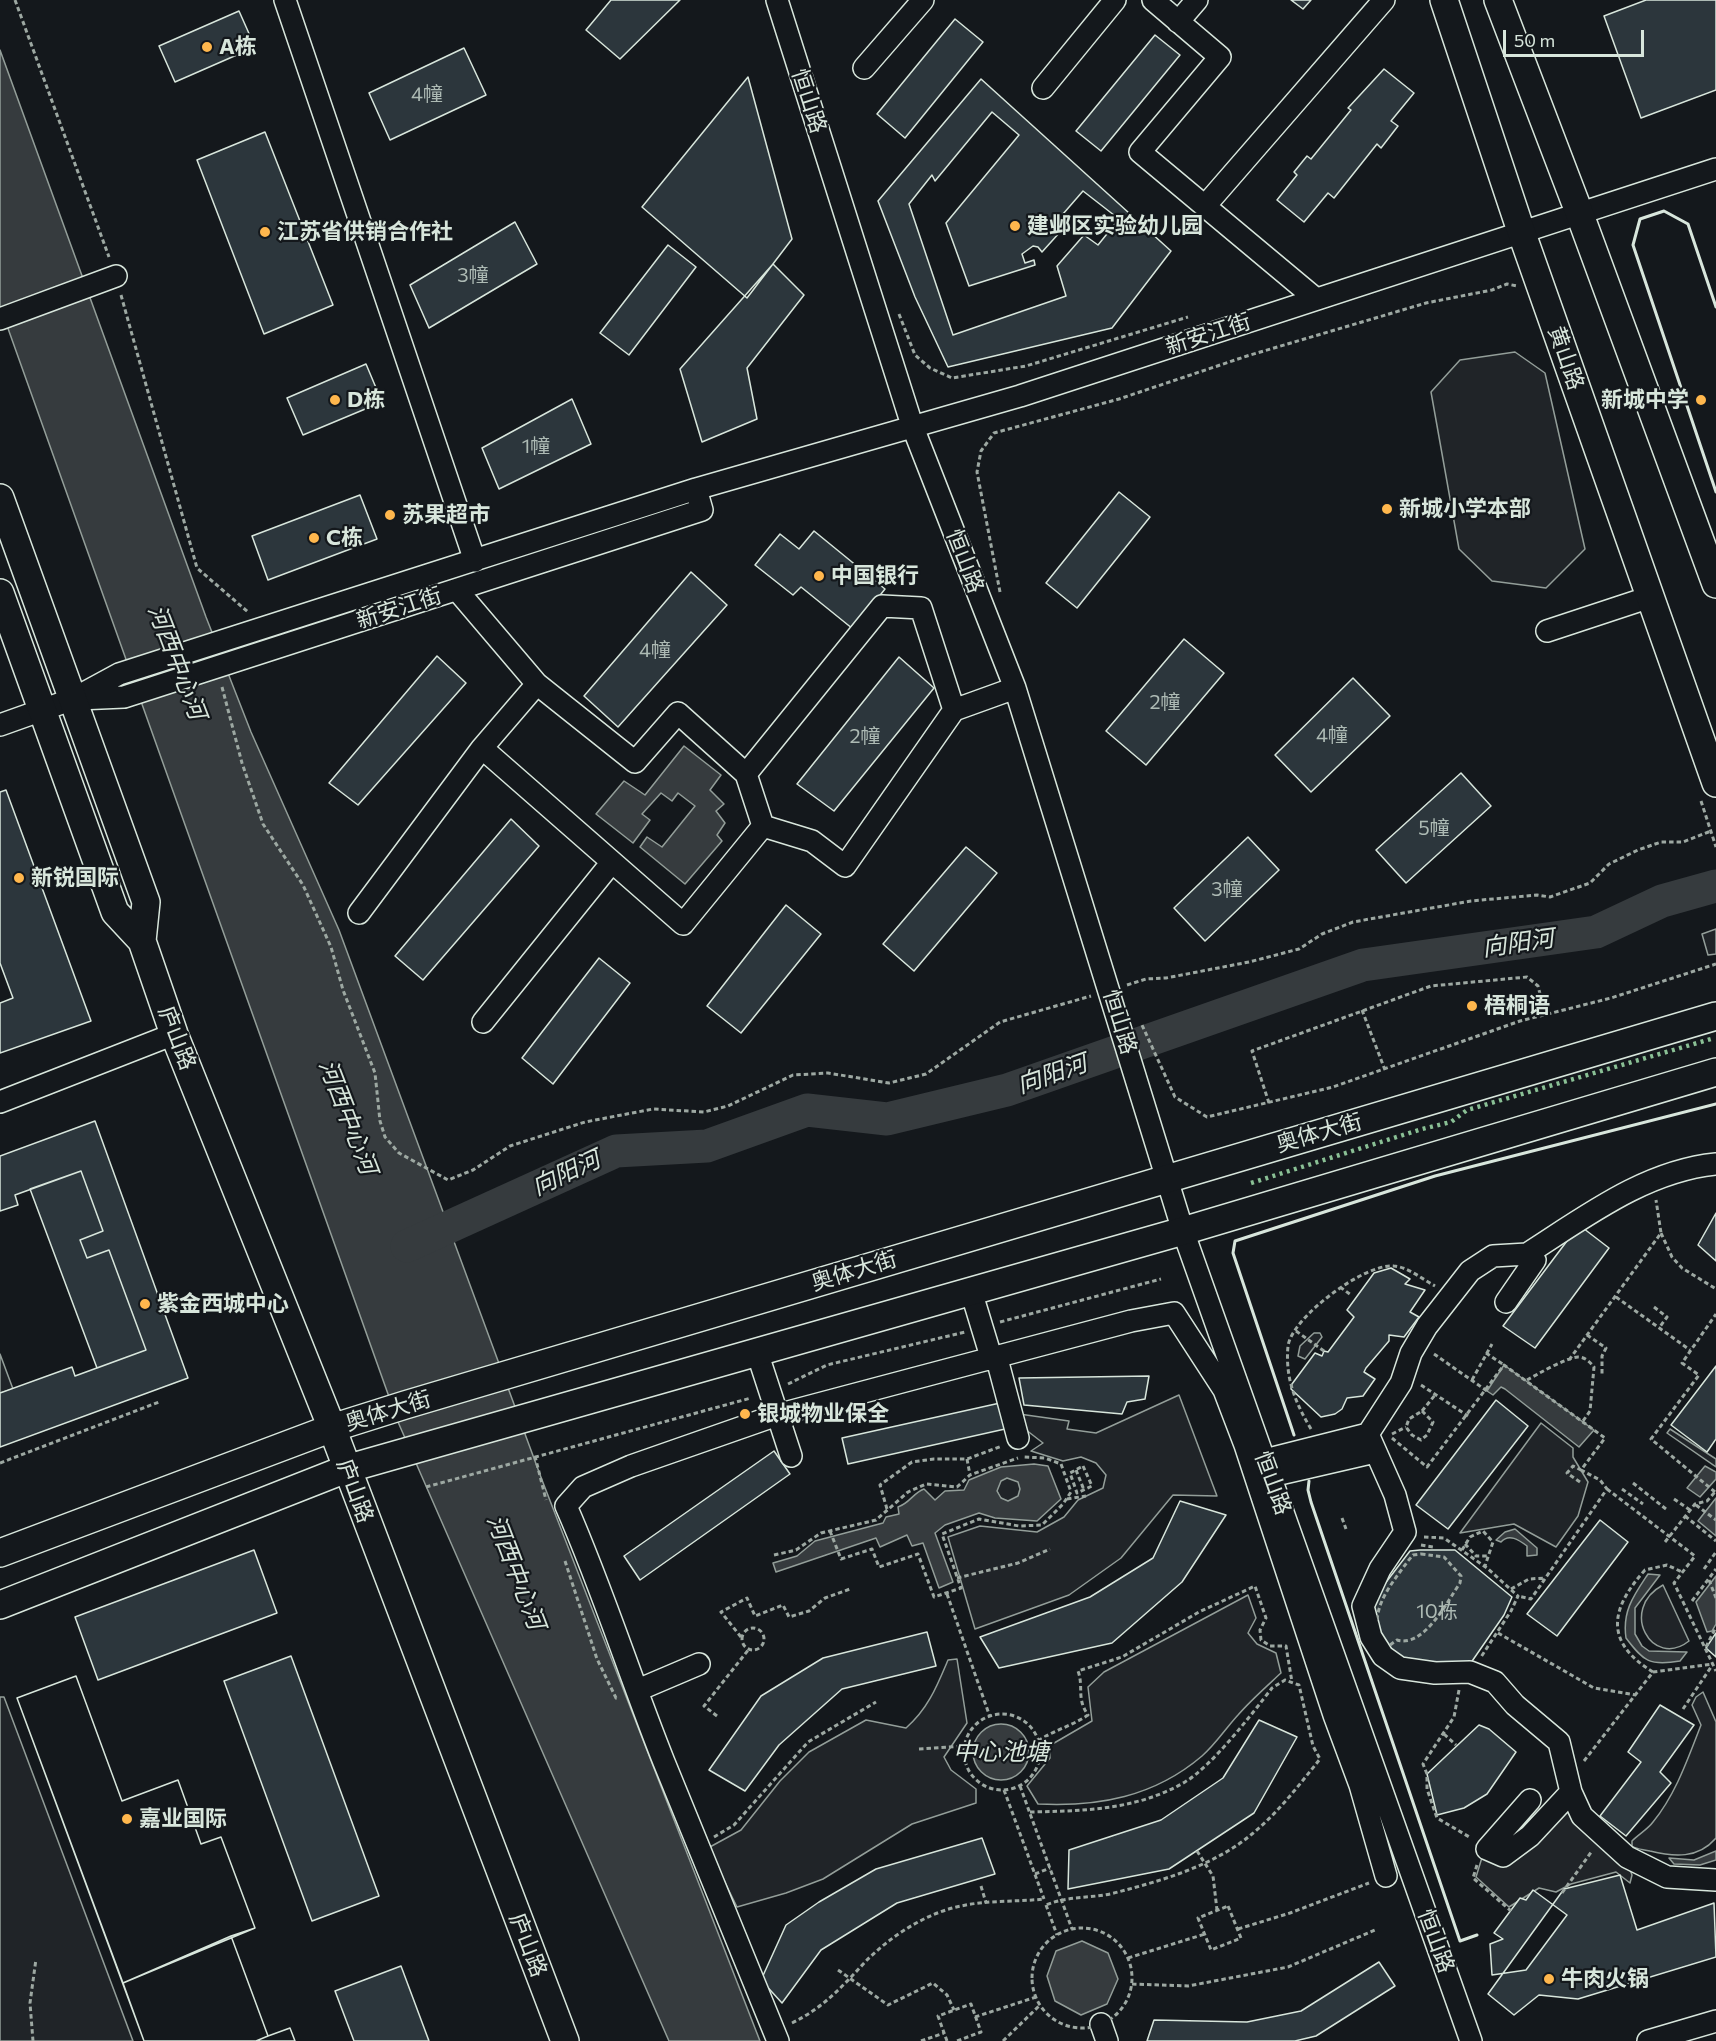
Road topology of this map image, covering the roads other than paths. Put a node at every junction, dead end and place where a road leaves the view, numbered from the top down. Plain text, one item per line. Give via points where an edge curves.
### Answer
1 (285, 0) edge
2 (777, 0) edge
3 (923, 0) edge
4 (1115, 0) edge
5 (1153, 0) edge
6 (1197, 0) edge
7 (1384, 0) edge
8 (1444, 0) edge
9 (1498, 0) edge
10 (1178, 22) junction
11 (864, 68) dead end
12 (1042, 88) dead end
13 (1716, 169) edge
14 (1205, 206) junction
15 (1579, 212) junction
16 (1521, 231) junction
17 (116, 276) road end
18 (1316, 299) junction
19 (2, 318) edge
20 (912, 425) junction
21 (696, 489) junction
22 (0, 498) edge
23 (475, 561) junction
24 (1716, 584) edge
25 (457, 590) junction
26 (0, 593) edge
27 (1650, 597) junction
28 (1547, 631) dead end
29 (537, 684) junction
30 (1015, 688) junction
31 (73, 699) junction
32 (954, 710) junction
33 (44, 711) junction
34 (0, 725) edge
35 (482, 748) junction
36 (746, 774) junction
37 (1708, 791) edge
38 (763, 826) junction
39 (612, 862) junction
40 (360, 914) dead end
41 (142, 941) junction
42 (1716, 1016) edge
43 (483, 1022) dead end
44 (174, 1034) junction
45 (1716, 1072) edge
46 (0, 1102) edge
47 (1716, 1164) edge
48 (1168, 1178) junction
49 (1183, 1231) junction
50 (1527, 1254) junction
51 (971, 1291) junction
52 (1506, 1302) dead end
53 (757, 1352) junction
54 (995, 1360) junction
55 (777, 1415) junction
56 (332, 1428) junction
57 (1018, 1438) road end
58 (1371, 1443) junction
59 (791, 1456) dead end
60 (1268, 1468) junction
61 (346, 1469) junction
62 (0, 1553) edge
63 (0, 1605) edge
64 (699, 1664) dead end
65 (638, 1690) junction
66 (1571, 1785) junction
67 (1530, 1800) dead end
68 (1386, 1876) road end
69 (1716, 1880) edge
70 (1716, 2021) edge
71 (776, 2035) edge
72 (565, 2041) edge
73 (1471, 2041) edge
74 (1648, 2041) edge

1 - 23 street
2 - 20 street, 恒山路
3 - 11 street
4 - 12 street
5 - 10 street
6 - 10 street
7 - 14 street
8 - 16 main road, 黄山路
9 - 15 main road
10 - 14 street via 1220,57 1140,152
13 - 15 street, 新安江街
14 - 18 street
15 - 16 street, 新安江街
15 - 24 main road
16 - 18 street, 新安江街
16 - 27 main road, 黄山路
17 - 19 street
18 - 20 street, 新安江街 via 1020,396
20 - 21 street, 新安江街
20 - 30 street, 恒山路
21 - 23 street, 新安江街
21 - 25 street, 新安江街 via 702,510
22 - 31 main road, 庐山路
23 - 31 street, 新安江街 via 119,674
25 - 29 street
25 - 31 street, 新安江街 via 124,697
26 - 33 main road, 庐山路
27 - 28 street
27 - 37 main road, 黄山路
29 - 35 street
29 - 36 street via 635,762 678,713
30 - 32 street
30 - 48 street, 恒山路 via 1123,987
31 - 33 street, 新安江街
31 - 41 main road, 庐山路 via 146,902
32 - 36 street via 921,608 882,606
32 - 38 street via 845,866 812,840
33 - 34 street, 新安江街
33 - 41 main road, 庐山路 via 115,912
35 - 39 street
35 - 40 street
36 - 38 street
38 - 39 street via 683,924
39 - 43 street
41 - 44 main road, 庐山路
42 - 48 main road, 奥体大街
44 - 46 street
44 - 56 main road, 庐山路
45 - 49 main road, 奥体大街
47 - 50 street via 1697,1166 1651,1182 1594,1209
48 - 49 street, 恒山路
48 - 56 main road, 奥体大街
49 - 51 main road, 奥体大街
49 - 60 street, 恒山路
50 - 52 street via 1535,1260
50 - 58 street via 1493,1257 1470,1271 1448,1297 1417,1343
51 - 53 main road, 奥体大街
51 - 54 street
53 - 55 street
53 - 61 main road, 奥体大街
54 - 55 street
54 - 57 street
54 - 68 street via 1131,1321 1174,1313 1224,1390 1245,1445 1360,1785
55 - 59 street
55 - 65 street via 582,1486 566,1506
56 - 61 main road, 庐山路
56 - 62 main road, 奥体大街
58 - 60 street
58 - 60 street via 1319,1446
58 - 66 street via 1395,1495 1405,1532 1380,1569 1363,1606 1371,1637 1383,1656 1400,1668 1470,1672 1495,1682 1515,1705 1559,1742 1563,1768
60 - 73 street, 恒山路
61 - 63 main road, 奥体大街
61 - 72 main road, 庐山路
64 - 65 street
65 - 71 street
66 - 67 street via 1530,1836 1503,1856 1485,1848
66 - 69 street via 1582,1816 1627,1857 1667,1877
70 - 74 street

